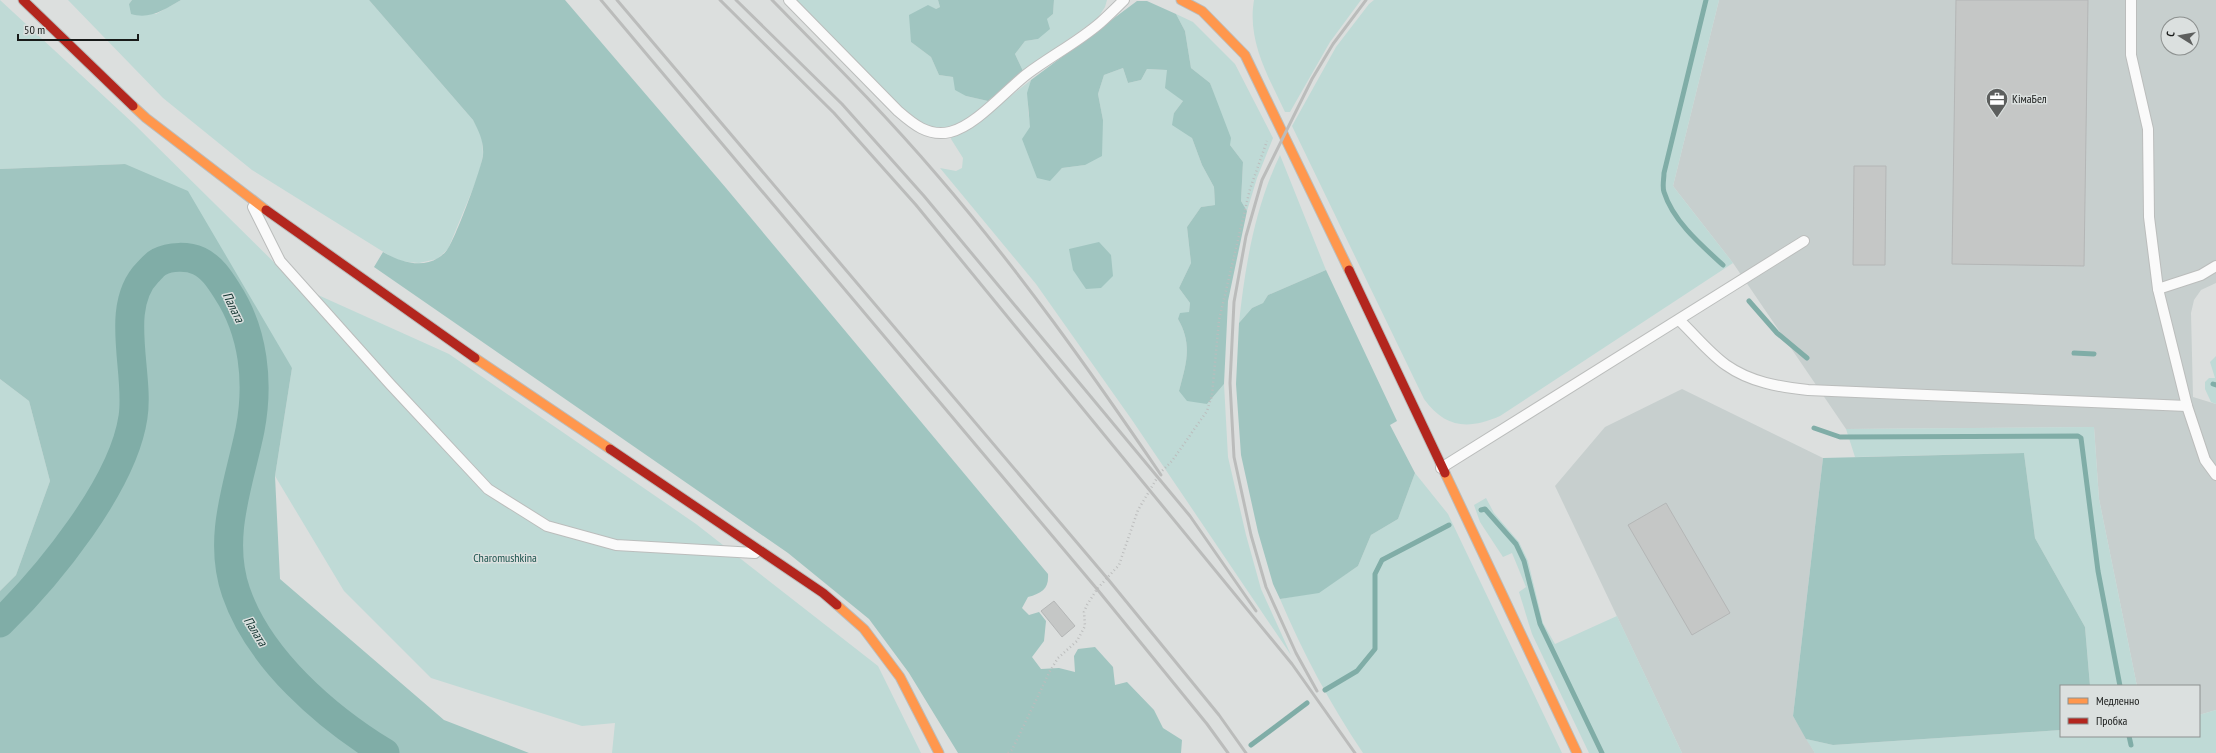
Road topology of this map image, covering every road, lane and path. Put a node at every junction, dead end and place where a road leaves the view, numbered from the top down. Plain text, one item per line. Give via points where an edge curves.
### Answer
1 (23, 0) edge
2 (789, 0) edge
3 (1124, 0) edge
4 (1181, 0) edge
5 (2130, 0) edge
6 (1268, 138) dead end
7 (249, 198) junction
8 (1804, 241) dead end
9 (2216, 266) edge
10 (2158, 288) junction
11 (1679, 320) junction
12 (2187, 406) junction
13 (1442, 468) junction
14 (2216, 475) edge
15 (766, 554) junction
16 (939, 753) edge
17 (1008, 753) edge
18 (1577, 753) edge

1 - 7 street via 146,118
2 - 3 lane via 898,111 924,130 949,132 959,129 976,117 1027,74 1100,24
4 - 13 street via 1204,8 1246,56
5 - 10 lane via 2131,55 2148,129 2149,217
6 - 17 path via 1250,189 1218,320 1212,395 1207,411 1157,478 1138,510 1118,565 1087,605 1084,612 1085,626 1077,640 1058,658 1050,671 1012,750
7 - 15 street via 446,338
7 - 15 lane via 280,262 488,489 547,526 616,545
8 - 11 lane
9 - 10 lane via 2201,275
10 - 12 lane
11 - 12 lane via 1725,365 1777,386 1808,390
11 - 13 lane
12 - 14 lane via 2205,460
13 - 18 street
15 - 16 street via 823,593 864,629 900,678

